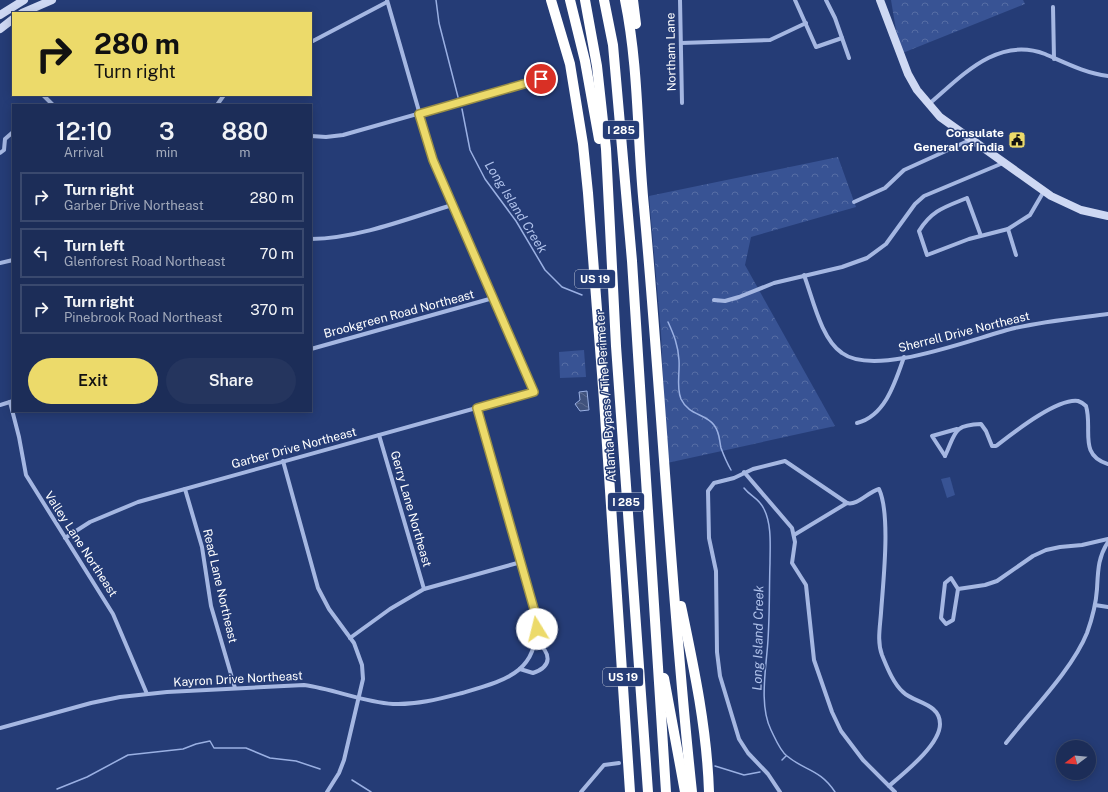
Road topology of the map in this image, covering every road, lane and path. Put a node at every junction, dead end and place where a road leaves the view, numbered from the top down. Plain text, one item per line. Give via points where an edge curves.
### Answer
1 (24, 0) edge
2 (52, 0) edge
3 (552, 0) edge
4 (570, 0) edge
5 (585, 0) edge
6 (604, 0) edge
7 (625, 0) edge
8 (633, 0) edge
9 (680, 0) edge
10 (795, 0) edge
11 (826, 0) edge
12 (880, 0) edge
13 (387, 1) edge
14 (1053, 6) dead end
15 (24, 12) edge
16 (0, 15) edge
17 (12, 20) edge
18 (806, 23) junction
19 (0, 29) edge
20 (842, 38) junction
21 (312, 41) edge
22 (681, 43) junction
23 (849, 58) dead end
24 (1054, 59) junction
25 (1108, 76) edge
26 (541, 79) dead end
27 (44, 96) edge
28 (682, 103) dead end
29 (52, 104) edge
30 (928, 104) junction
31 (419, 114) junction
32 (12, 133) edge
33 (312, 136) edge
34 (970, 140) junction
35 (638, 142) junction
36 (0, 153) edge
37 (1003, 163) junction
38 (1044, 191) junction
39 (854, 202) dead end
40 (452, 205) junction
41 (608, 205) junction
42 (1108, 216) edge
43 (1008, 229) junction
44 (981, 236) junction
45 (312, 239) edge
46 (1016, 255) dead end
47 (12, 260) edge
48 (0, 263) edge
49 (804, 275) junction
50 (493, 298) junction
51 (714, 300) dead end
52 (1108, 314) edge
53 (312, 349) edge
54 (904, 357) junction
55 (11, 402) edge
56 (0, 404) edge
57 (477, 408) junction
58 (13, 412) edge
59 (857, 423) dead end
60 (957, 429) junction
61 (380, 435) junction
62 (283, 461) junction
63 (1108, 464) edge
64 (744, 472) junction
65 (186, 489) junction
66 (846, 503) junction
67 (794, 535) junction
68 (65, 538) junction
69 (1108, 539) edge
70 (1108, 542) edge
71 (671, 558) junction
72 (521, 562) junction
73 (424, 589) junction
74 (958, 589) junction
75 (1095, 605) junction
76 (1108, 607) edge
77 (655, 633) junction
78 (350, 638) junction
79 (536, 641) junction
80 (520, 669) junction
81 (234, 688) junction
82 (147, 694) junction
83 (359, 697) junction
84 (0, 728) edge
85 (1006, 743) dead end
86 (618, 763) dead end
87 (889, 786) junction
88 (327, 792) edge
89 (581, 792) edge
90 (630, 792) edge
91 (648, 792) edge
92 (666, 792) edge
93 (685, 792) edge
94 (692, 792) edge
95 (709, 792) edge
96 (780, 792) edge
97 (895, 792) edge

1 - 16 main road
2 - 15 main road
3 - 90 highway, US 19 via 570,64 588,193
4 - 41 highway via 589,81
5 - 41 highway, Atlanta Bypass / The Perimeter / I 285 via 602,102
6 - 77 highway, I 285 via 613,45 632,261
7 - 35 highway via 635,64
8 - 35 highway via 639,88
9 - 22 street, Northam Lane
10 - 18 street
11 - 20 street
12 - 30 main road via 908,74
13 - 21 street
13 - 31 street
14 - 24 street
17 - 19 main road
18 - 20 street via 816,47
18 - 22 street via 770,40
20 - 23 street
22 - 28 street, Northam Lane
24 - 25 street via 1075,68
24 - 30 street via 1025,50 996,53 974,65
26 - 31 street
27 - 29 street
30 - 34 main road via 940,117
31 - 33 street via 343,135
31 - 40 street via 433,160
32 - 36 street via 5,139 4,150
34 - 37 main road
34 - 39 street via 904,170 885,188
35 - 71 highway via 656,343
37 - 38 main road
37 - 49 street via 924,196 915,204 886,244 867,258 842,267
38 - 42 main road via 1071,206
38 - 43 street via 1030,215
40 - 45 street via 343,236
40 - 50 street
41 - 91 highway, Atlanta Bypass / The Perimeter / I 285
43 - 44 street
43 - 46 street
44 - 44 street via 927,256 919,231 927,218 967,198
47 - 48 street
49 - 51 street via 725,301
49 - 54 street, Sherrell Drive Northeast via 828,340 842,354 858,361 878,362
50 - 53 street, Brookgreen Road Northeast
50 - 57 street, Garber Drive Northeast via 534,392
52 - 54 street, Sherrell Drive Northeast via 1015,328
54 - 59 street via 897,378 876,414
55 - 56 street
57 - 61 street, Garber Drive Northeast
57 - 72 street, Kayron Drive Northeast
58 - 68 street, Valley Lane Northeast via 26,475
60 - 60 street via 948,449 945,456 932,436
60 - 63 street via 966,424 981,424 992,446 996,446 1030,420 1067,403 1078,401 1086,406 1090,417 1090,452
61 - 62 street, Garber Drive Northeast
61 - 73 street, Gerry Lane Northeast
62 - 65 street, Garber Drive Northeast
62 - 78 street via 318,588 329,609
64 - 66 street via 785,461
64 - 67 street via 788,521
64 - 96 street via 734,478 714,483 708,490 709,538 716,571 718,664 739,739
65 - 68 street, Garber Drive Northeast via 116,510
65 - 81 street, Read Lane Northeast via 202,547 212,606
66 - 67 street
66 - 87 street via 854,503 872,490 879,489 885,538 879,633 881,652 901,691 930,706 940,723 938,732 922,758
67 - 87 street via 792,563 806,585 814,660 832,712 852,748
68 - 82 street, Valley Lane Northeast via 113,614
69 - 74 street via 1046,550 997,581
70 - 75 street via 1100,558
71 - 94 highway
71 - 95 highway via 708,756
72 - 73 street
72 - 79 street, Kayron Drive Northeast via 536,616
73 - 78 street via 390,609
74 - 74 street via 953,620 946,624 941,618 945,583 951,578
75 - 76 street
75 - 85 street via 1086,634 1073,659
77 - 92 highway, I 285
77 - 93 highway
78 - 83 street via 358,650 362,665
79 - 80 street, Kayron Drive Northeast via 530,656
79 - 80 street via 545,648 547,662 541,670 533,673
80 - 83 street, Kayron Drive Northeast via 498,683 426,702 392,704
81 - 82 street, Kayron Drive Northeast
81 - 83 street, Kayron Drive Northeast via 304,685
82 - 84 street, Kayron Drive Northeast via 91,703
83 - 88 street via 344,760
86 - 89 street via 600,768
87 - 97 street

